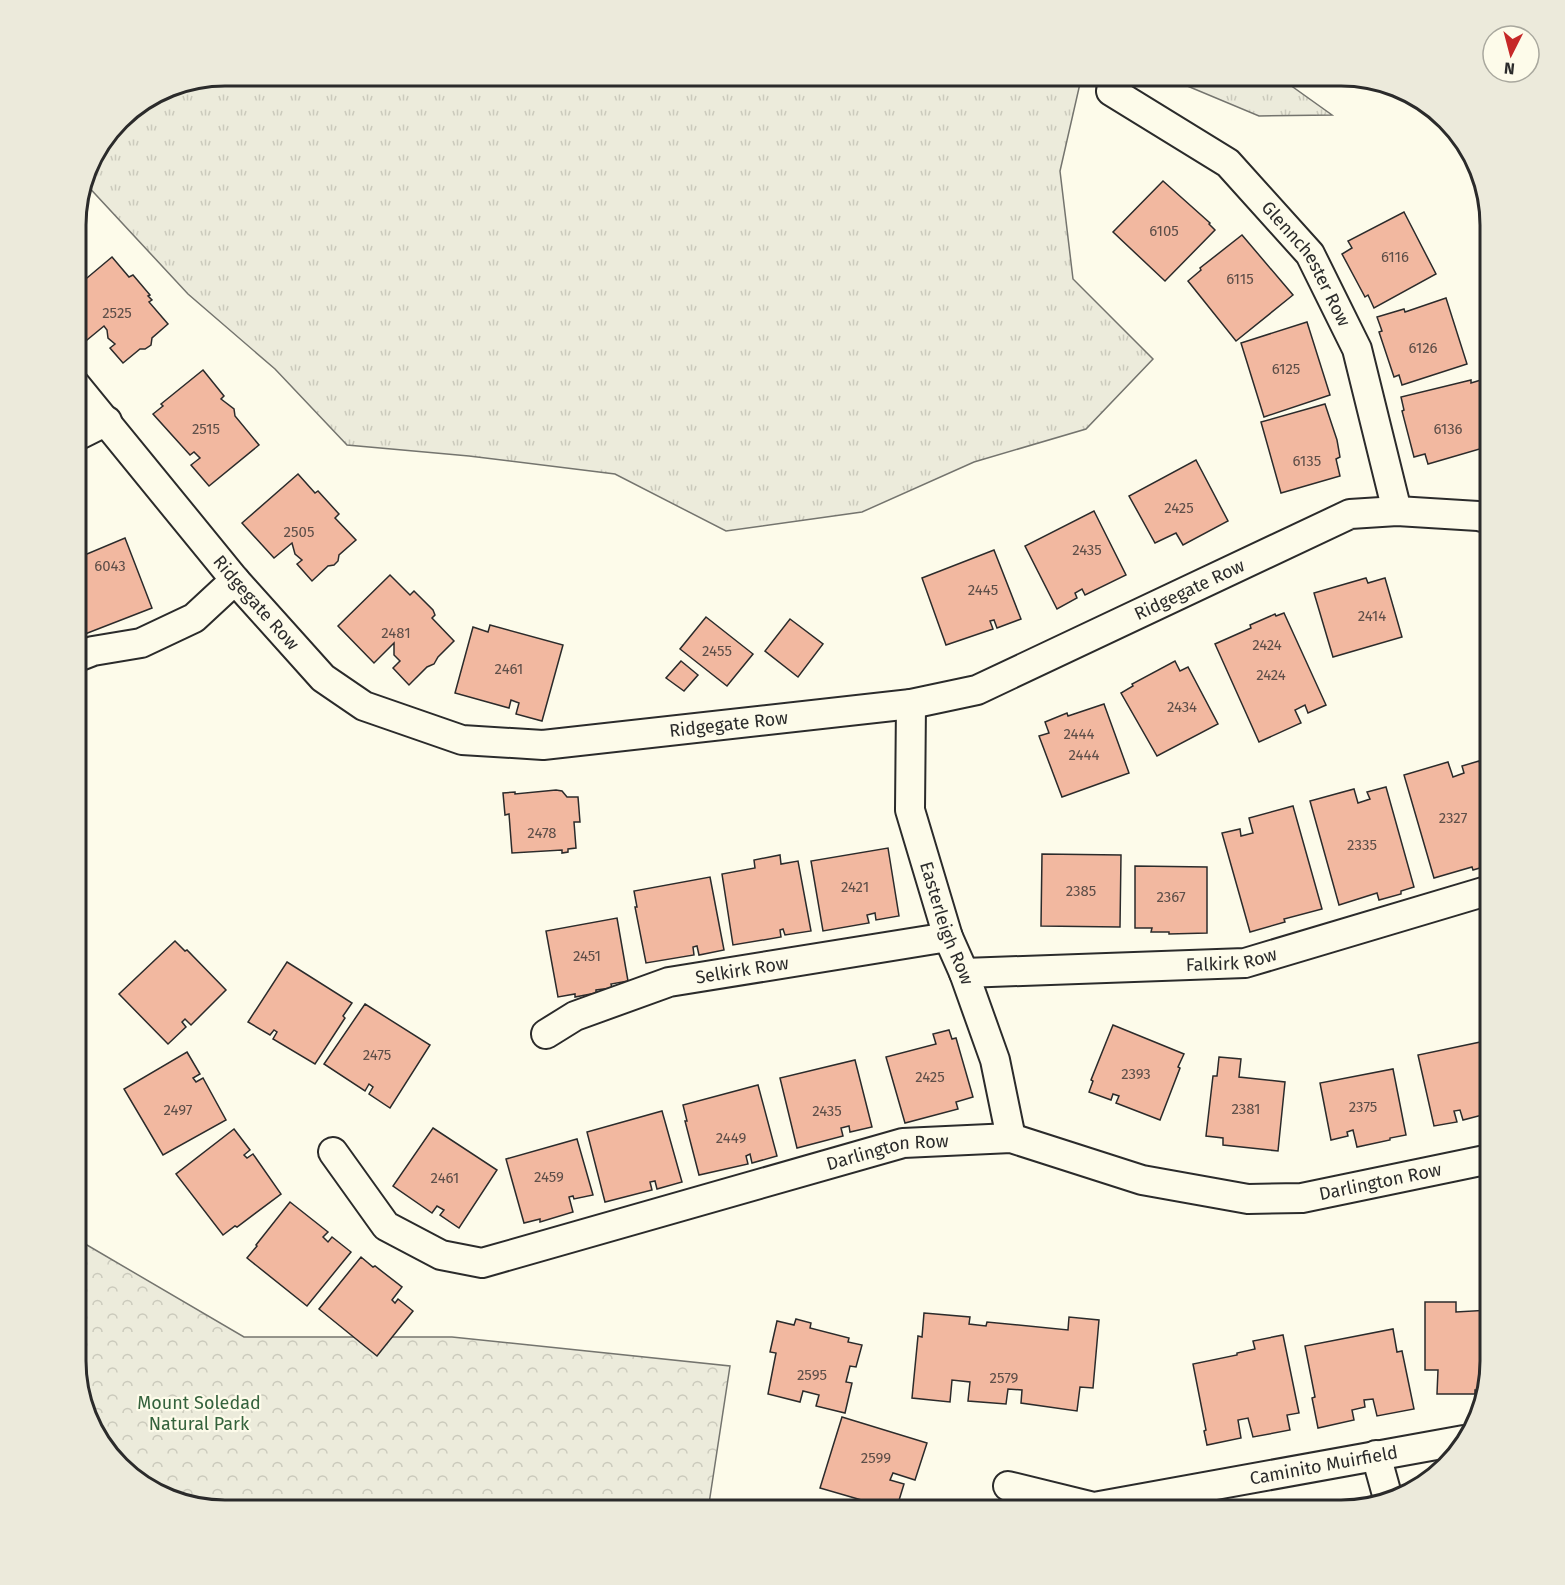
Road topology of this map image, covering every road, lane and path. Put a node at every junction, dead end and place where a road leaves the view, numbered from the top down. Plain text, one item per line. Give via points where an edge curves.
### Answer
1 (1111, 91) dead end
2 (86, 397) edge
3 (107, 421) junction
4 (86, 432) edge
5 (1397, 511) junction
6 (1480, 516) edge
7 (236, 580) junction
8 (86, 654) edge
9 (912, 704) junction
10 (1480, 893) edge
11 (948, 937) junction
12 (964, 973) junction
13 (546, 1034) dead end
14 (1011, 1138) junction
15 (333, 1152) dead end
16 (1480, 1161) edge
17 (1453, 1442) edge
18 (1376, 1455) junction
19 (1008, 1486) dead end
20 (1386, 1492) edge
21 (1065, 1500) edge
22 (1132, 1500) edge

1 - 5 street, Glennchester Row via 1228,163 1310,254 1357,349
2 - 3 street, Ridgegate Row
3 - 4 street
3 - 7 street, Ridgegate Row
5 - 6 street, Ridgegate Row
5 - 9 street, Ridgegate Row via 1350,514 977,690
7 - 8 street via 194,618 141,643
7 - 9 street, Ridgegate Row via 323,678 364,706 462,741 543,745
9 - 11 street, Easterleigh Row via 910,810
10 - 12 street, Falkirk Row via 1245,963
11 - 12 street, Easterleigh Row
11 - 13 street, Selkirk Row via 669,982 575,1016
12 - 14 street, Easterleigh Row via 995,1060
14 - 15 street, Darlington Row via 903,1143 482,1263 441,1255 386,1226
14 - 16 street, Darlington Row via 1142,1180 1248,1199 1302,1198
17 - 18 street, Caminito Muirfield
18 - 20 street
18 - 22 street, Caminito Muirfield
19 - 21 street, Caminito Muirfield

